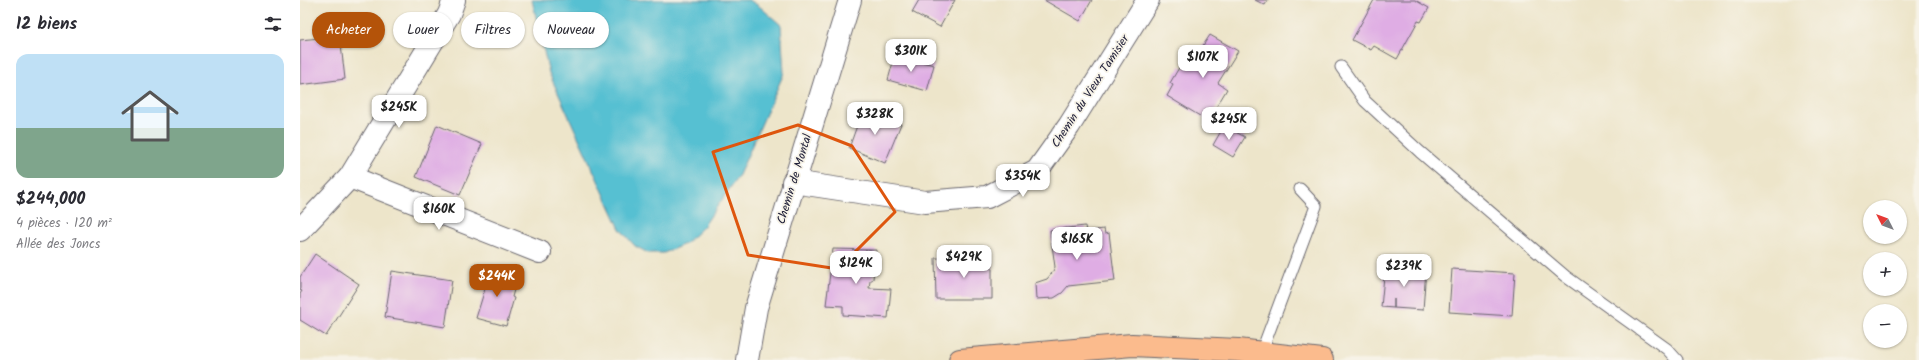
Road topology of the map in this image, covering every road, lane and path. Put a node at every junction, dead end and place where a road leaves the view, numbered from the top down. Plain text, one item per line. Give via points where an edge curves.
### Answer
1 (454, 0) edge
2 (850, 0) edge
3 (1148, 0) edge
4 (1341, 67) dead end
5 (350, 177) junction
6 (793, 182) junction
7 (1300, 189) dead end
8 (300, 230) edge
9 (540, 252) dead end
10 (1261, 353) junction
11 (1179, 354) edge
12 (1237, 355) edge
13 (747, 360) edge
14 (960, 360) edge
15 (1322, 360) edge
16 (1677, 360) edge

1 - 5 street via 449,14
2 - 6 street, Chemin de Montal
3 - 6 street, Chemin du Vieux Tamisier via 1069,126 1037,171 987,197 925,202
4 - 16 lane via 1365,101 1420,152 1565,276 1667,349
5 - 8 street
5 - 9 street
6 - 13 street, Chemin de Montal via 756,308
7 - 10 lane via 1316,206
10 - 12 main road
10 - 15 main road
11 - 12 main road
11 - 14 main road via 1132,345

